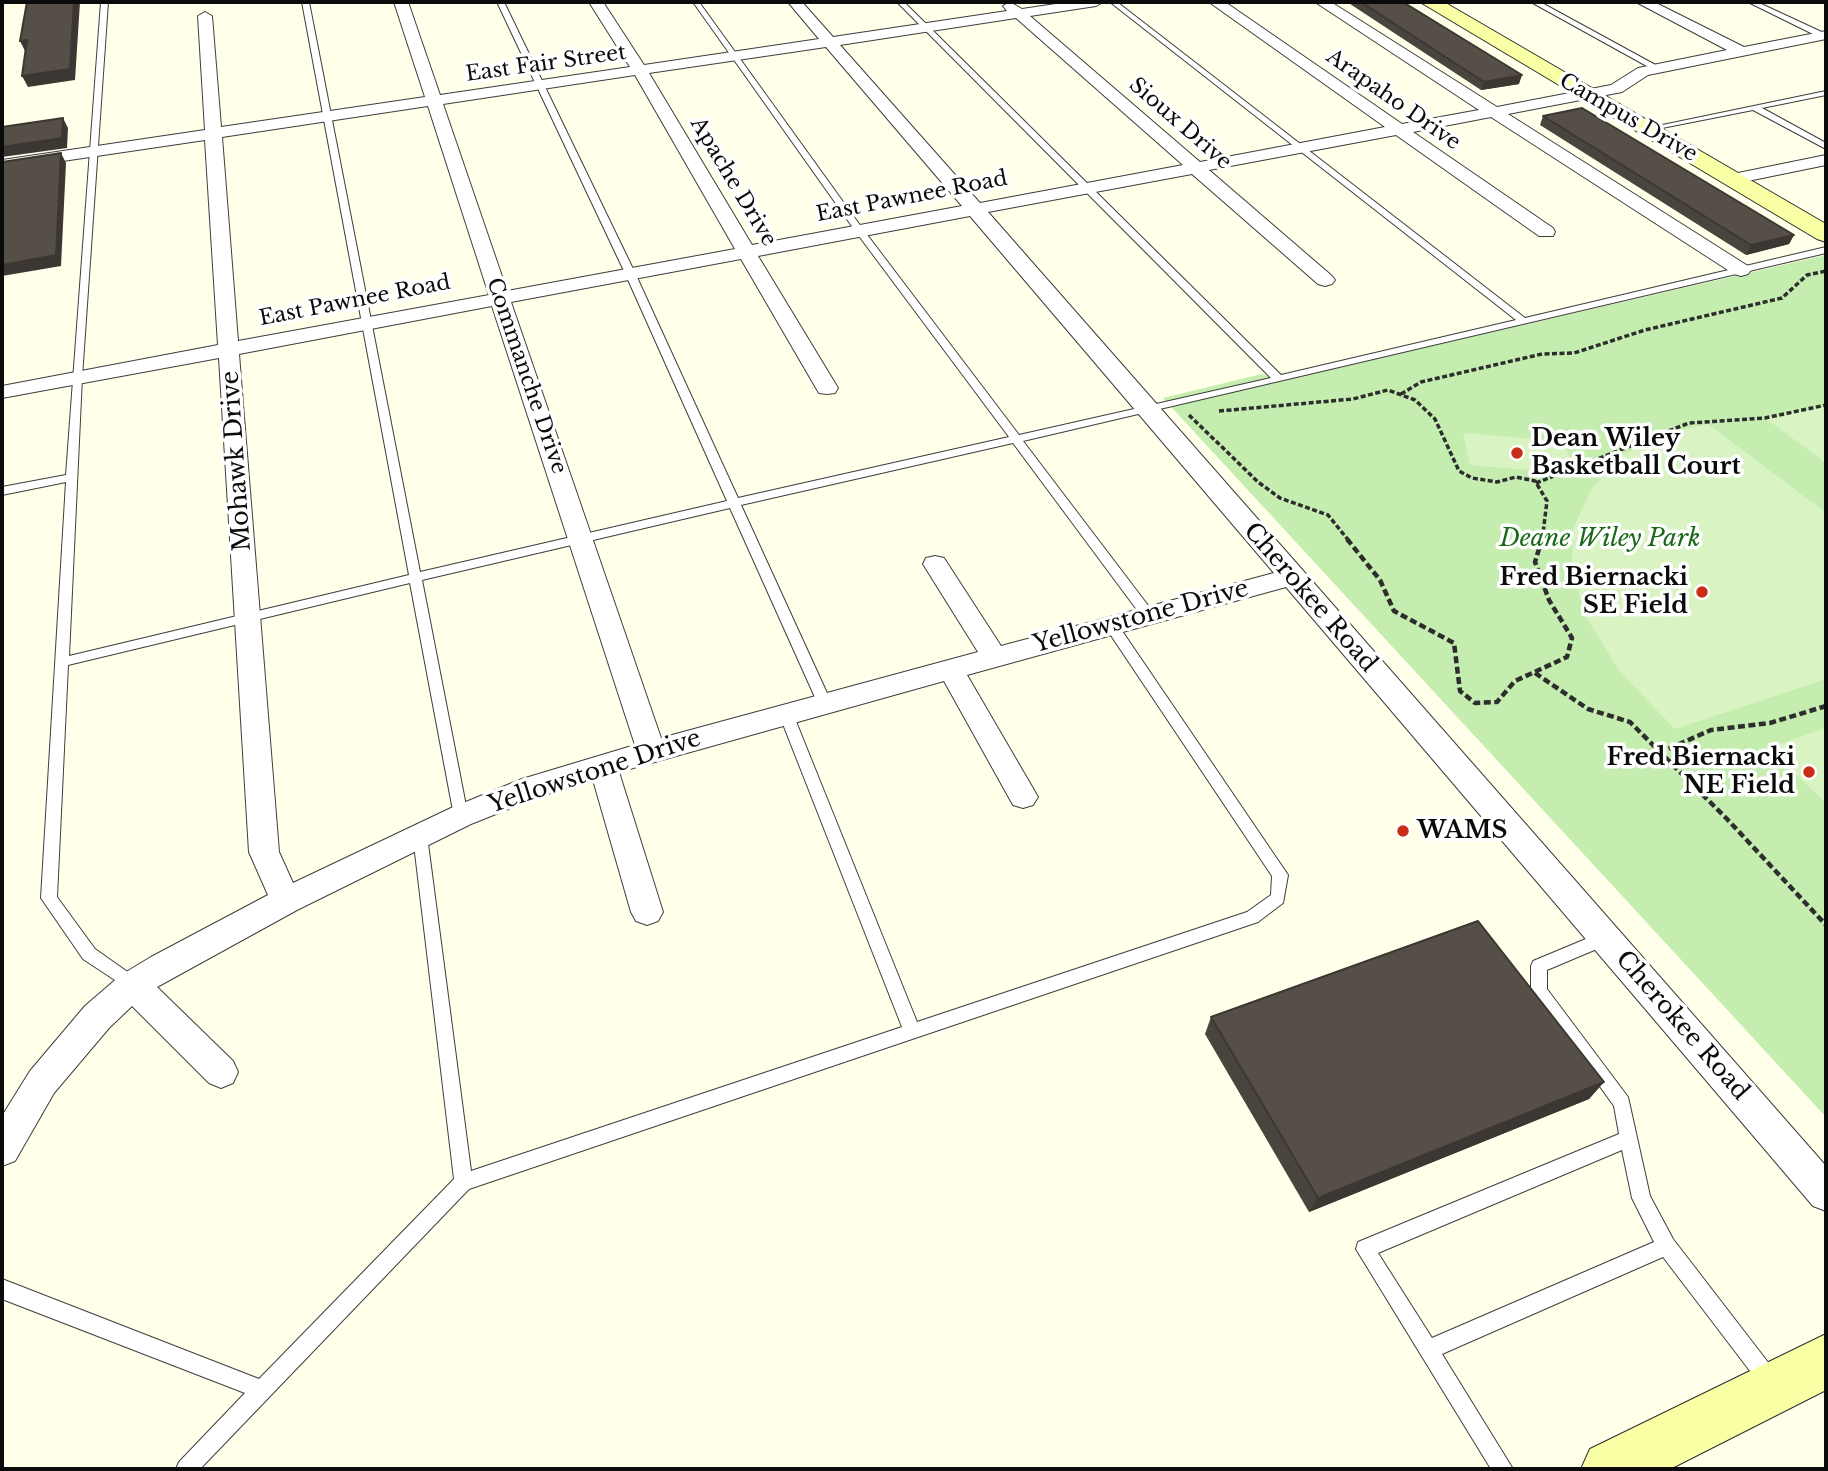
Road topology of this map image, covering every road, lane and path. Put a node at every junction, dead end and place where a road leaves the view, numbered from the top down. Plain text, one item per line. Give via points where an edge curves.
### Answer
1 (104, 2) edge
2 (305, 2) edge
3 (401, 2) edge
4 (499, 2) edge
5 (596, 2) edge
6 (696, 2) edge
7 (795, 2) edge
8 (900, 2) edge
9 (1096, 2) edge
10 (1113, 2) edge
11 (1216, 2) edge
12 (1322, 2) edge
13 (1430, 2) edge
14 (1535, 2) edge
15 (1643, 2) edge
16 (1752, 2) edge
17 (1012, 8) edge
18 (205, 16) dead end
19 (925, 28) junction
20 (1825, 36) edge
21 (830, 42) junction
22 (1741, 51) junction
23 (735, 57) junction
24 (1657, 68) junction
25 (640, 71) junction
26 (540, 86) junction
27 (1826, 93) edge
28 (1587, 94) junction
29 (433, 102) junction
30 (1755, 108) junction
31 (1491, 112) junction
32 (326, 118) junction
33 (1397, 129) junction
34 (1647, 129) junction
35 (214, 134) junction
36 (1826, 146) edge
37 (1303, 147) junction
38 (94, 152) junction
39 (1826, 160) edge
40 (2, 165) edge
41 (1195, 167) junction
42 (1733, 179) junction
43 (1087, 188) junction
44 (974, 209) junction
45 (859, 230) junction
46 (1546, 232) dead end
47 (1826, 234) edge
48 (1826, 250) edge
49 (747, 251) junction
50 (1741, 270) junction
51 (1826, 271) edge
52 (630, 273) junction
53 (1325, 280) dead end
54 (499, 297) junction
55 (1523, 321) junction
56 (366, 322) junction
57 (229, 348) junction
58 (77, 377) junction
59 (1279, 379) junction
60 (827, 388) dead end
61 (2, 392) edge
62 (1401, 394) junction
63 (1826, 405) edge
64 (1147, 409) junction
65 (1213, 412) dead end
66 (1201, 413) dead end
67 (1189, 415) junction
68 (1016, 439) junction
69 (72, 477) junction
70 (1536, 484) junction
71 (2, 491) edge
72 (734, 503) junction
73 (581, 538) junction
74 (935, 564) dead end
75 (1290, 576) junction
76 (415, 578) junction
77 (1148, 615) junction
78 (248, 618) junction
79 (1111, 625) junction
80 (994, 657) junction
81 (62, 662) junction
82 (951, 670) junction
83 (1535, 673) junction
84 (825, 704) junction
85 (1826, 706) edge
86 (786, 714) junction
87 (651, 751) junction
88 (1659, 753) junction
89 (603, 765) junction
90 (1023, 797) dead end
91 (461, 816) junction
92 (420, 836) junction
93 (286, 901) junction
94 (647, 912) dead end
95 (1826, 925) edge
96 (1606, 937) junction
97 (133, 985) junction
98 (912, 1031) junction
99 (221, 1072) dead end
100 (7, 1130) edge
101 (1628, 1139) junction
102 (463, 1182) junction
103 (1826, 1193) edge
104 (1666, 1246) junction
105 (2, 1289) edge
106 (1428, 1350) junction
107 (1826, 1361) edge
108 (1775, 1388) junction
109 (263, 1390) junction
110 (186, 1469) edge
111 (1503, 1469) edge
112 (1610, 1469) edge

1 - 38 lane
2 - 32 lane
3 - 29 street, Commanche Drive
4 - 26 lane
5 - 25 street, Apache Drive
6 - 23 lane
7 - 21 street, Cherokee Road
8 - 19 lane
9 - 17 street, East Fair Street
10 - 37 lane
11 - 33 street, Arapaho Drive
12 - 31 street
13 - 28 main road, Campus Drive
14 - 24 lane
15 - 22 street
16 - 20 lane
17 - 19 street, East Fair Street
17 - 41 street, Sioux Drive
18 - 35 street, Mohawk Drive
19 - 21 street, East Fair Street
19 - 43 lane
20 - 22 street, East Pawnee Road
21 - 23 street, East Fair Street
21 - 44 street, Cherokee Road
22 - 24 street, East Pawnee Road
23 - 25 street, East Fair Street
23 - 45 lane
24 - 28 street, East Pawnee Road via 1643,71 1616,89
25 - 26 street, East Fair Street
25 - 49 street, Apache Drive
26 - 29 street, East Fair Street
26 - 52 lane
27 - 30 lane
28 - 31 street, East Pawnee Road
28 - 34 main road, Campus Drive
29 - 32 street, East Fair Street
29 - 54 street, Commanche Drive
30 - 34 lane
30 - 36 lane
31 - 33 street, East Pawnee Road
31 - 50 street
32 - 35 street, East Fair Street
32 - 56 lane
33 - 37 street, East Pawnee Road
33 - 46 street, Arapaho Drive
34 - 42 main road, Campus Drive
35 - 38 street, East Fair Street
35 - 57 street, Mohawk Drive
37 - 41 street, East Pawnee Road
37 - 55 lane
38 - 40 street, East Fair Street
38 - 58 lane
39 - 42 street
41 - 43 street, East Pawnee Road
41 - 53 street, Sioux Drive
42 - 47 main road, Campus Drive
43 - 44 street, East Pawnee Road
43 - 59 lane
44 - 45 street, East Pawnee Road
44 - 64 street, Cherokee Road
45 - 49 street, East Pawnee Road
45 - 68 lane
48 - 50 lane
49 - 52 street, East Pawnee Road
49 - 60 street, Apache Drive
50 - 55 lane
51 - 62 path via 1807,275 1782,298 1645,330 1574,353 1542,354 1421,382
52 - 54 street, East Pawnee Road
52 - 72 lane
54 - 56 street, East Pawnee Road
54 - 73 street, Commanche Drive
55 - 59 lane
56 - 57 street, East Pawnee Road
56 - 76 lane
57 - 58 street, East Pawnee Road
57 - 78 street, Mohawk Drive
58 - 61 street, East Pawnee Road
58 - 69 lane
59 - 64 lane
62 - 65 path via 1388,390 1353,399
62 - 70 path via 1415,400 1434,419 1460,471 1472,478 1497,482 1516,477
63 - 70 path via 1765,418 1689,423
64 - 67 path
64 - 68 lane
64 - 75 street, Cherokee Road
66 - 67 path
67 - 83 path via 1280,498 1328,515 1380,580 1394,611 1454,643 1460,691 1475,704 1497,702 1515,681
68 - 72 lane
68 - 77 lane
69 - 71 lane
69 - 81 lane
70 - 83 path via 1547,500 1535,562 1549,600 1572,638 1567,657
72 - 73 lane
72 - 84 lane
73 - 76 lane
73 - 87 street, Commanche Drive
74 - 80 street
75 - 77 street, Yellowstone Drive
75 - 96 street, Cherokee Road
76 - 78 lane
76 - 91 lane
77 - 79 street, Yellowstone Drive
78 - 81 lane
78 - 93 street, Mohawk Drive via 264,852
79 - 80 street, Yellowstone Drive
79 - 98 lane via 1280,874 1278,898 1252,918
80 - 82 street, Yellowstone Drive
81 - 97 lane via 49,898 89,954
82 - 84 street, Yellowstone Drive
82 - 90 street
83 - 88 path via 1588,709 1630,722
84 - 86 street, Yellowstone Drive
85 - 88 path via 1770,723 1711,730
86 - 87 street, Yellowstone Drive
86 - 98 lane
87 - 89 street, Yellowstone Drive
88 - 95 path
89 - 91 street, Yellowstone Drive
89 - 94 street
91 - 92 street, Yellowstone Drive
92 - 93 street, Yellowstone Drive
92 - 102 lane
93 - 97 street, Yellowstone Drive
96 - 101 lane via 1539,966 1539,991 1622,1104
96 - 103 street, Cherokee Road
97 - 99 street
97 - 100 street, Yellowstone Drive via 89,1027
98 - 102 lane
101 - 104 lane via 1642,1198
101 - 106 lane via 1365,1249
102 - 109 lane
104 - 106 lane
104 - 108 lane
105 - 109 lane
106 - 111 lane
107 - 108 main road
108 - 112 main road
109 - 110 lane

